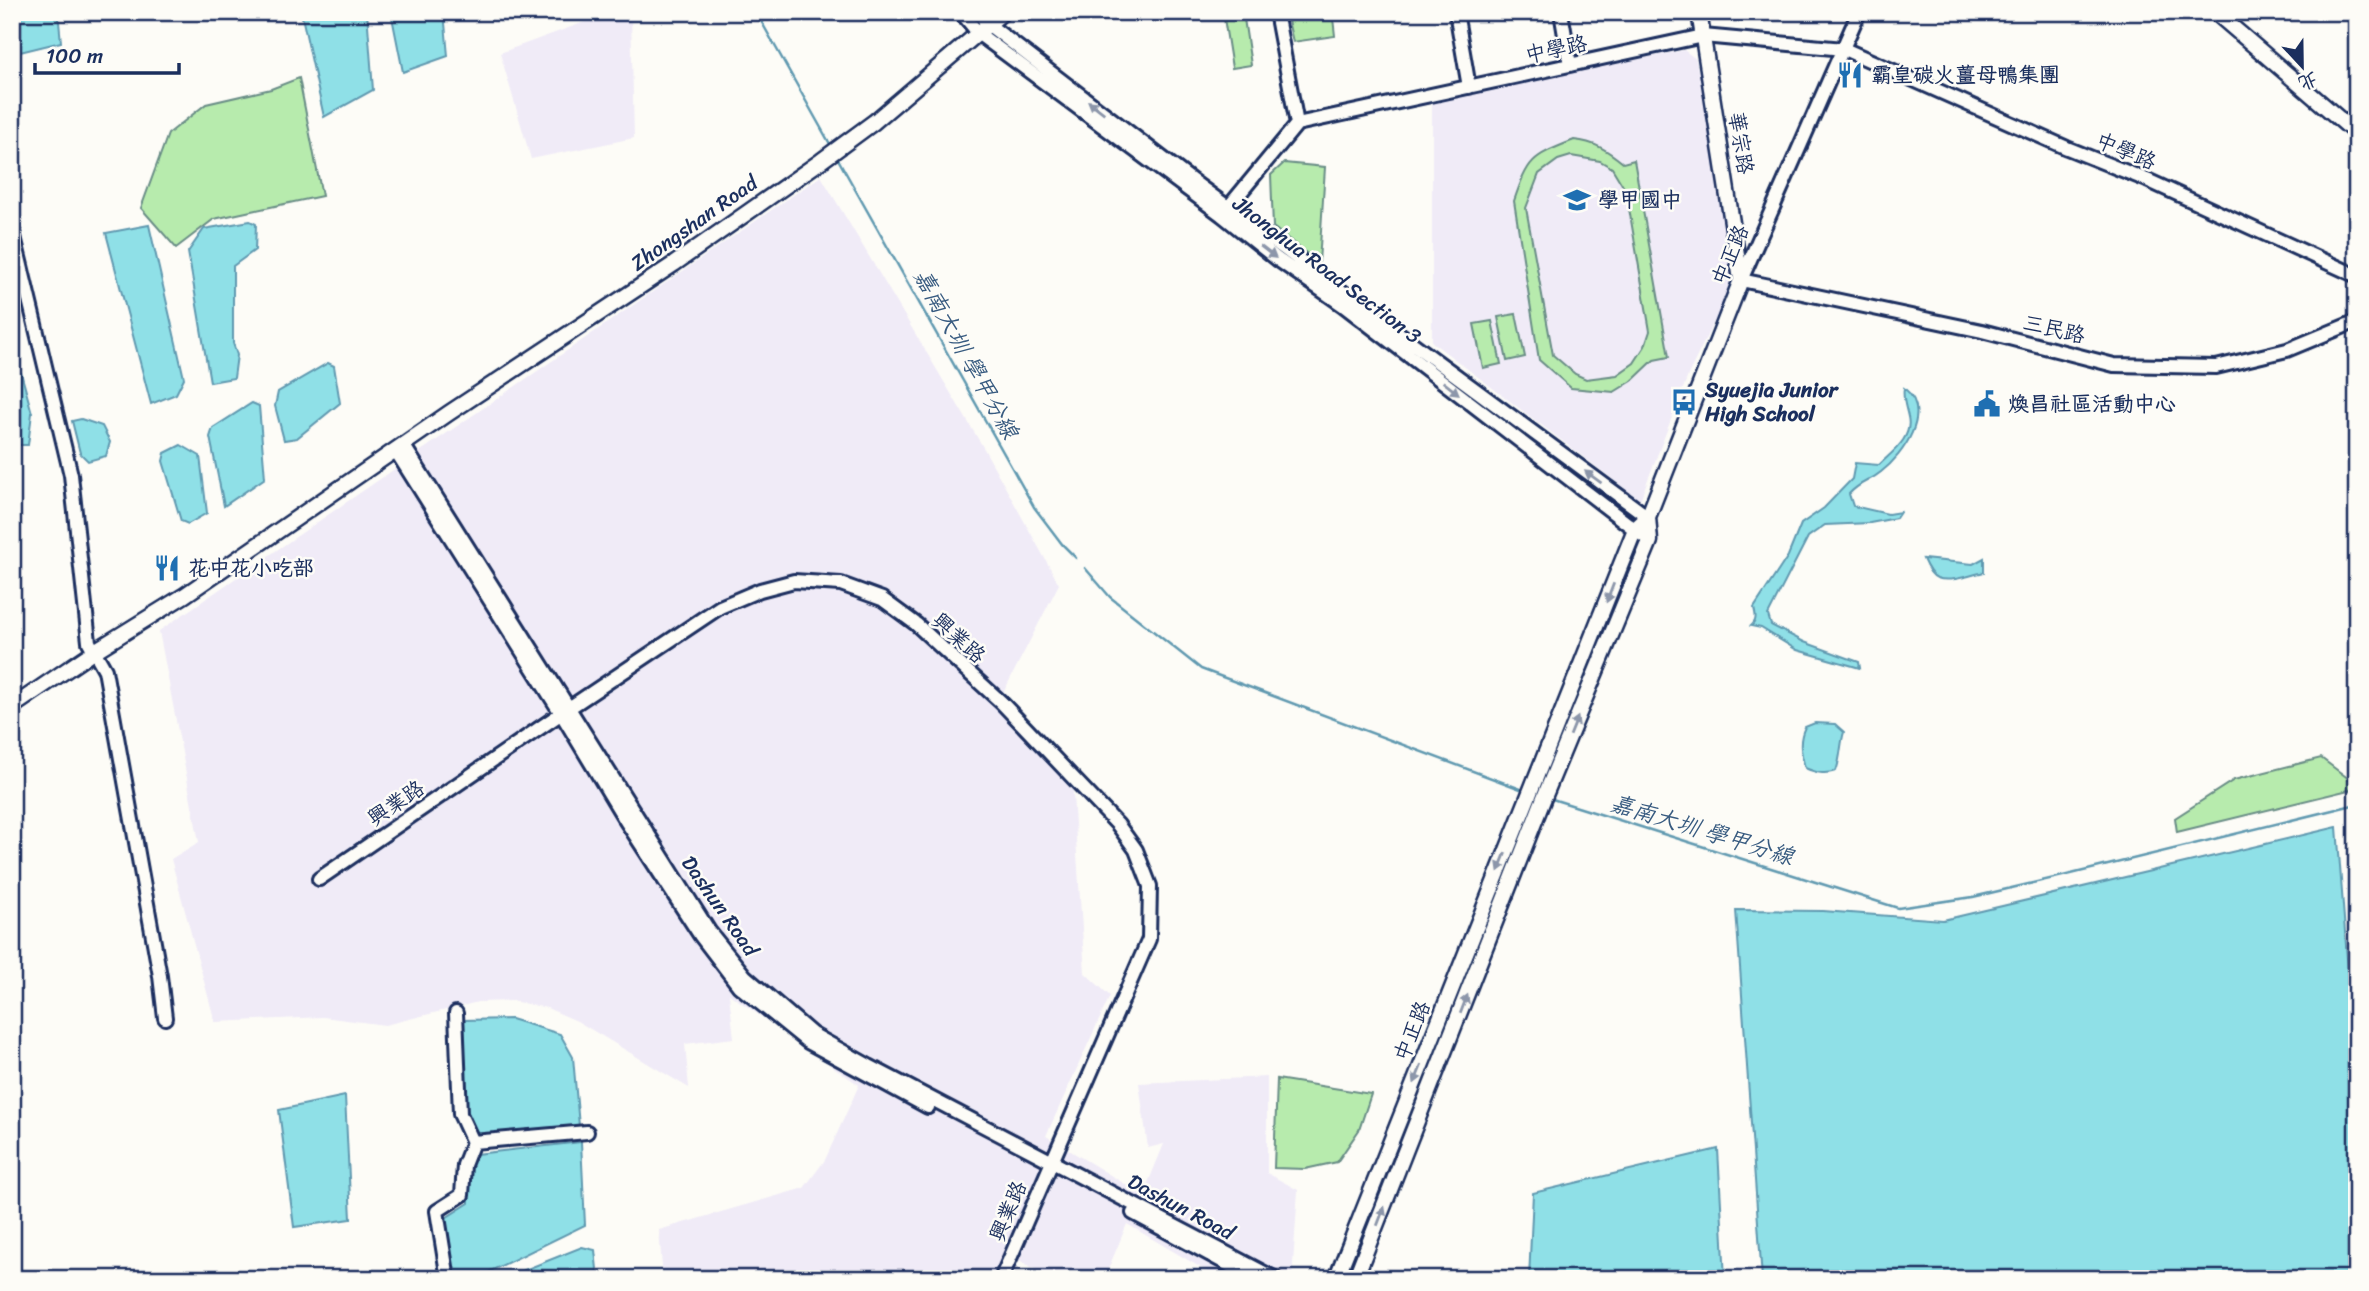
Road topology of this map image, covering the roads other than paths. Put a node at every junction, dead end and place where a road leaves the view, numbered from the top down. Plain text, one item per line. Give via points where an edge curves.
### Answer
1 (961, 12) edge
2 (978, 12) edge
3 (1003, 12) edge
4 (1276, 12) edge
5 (1455, 12) edge
6 (1560, 12) edge
7 (1699, 12) edge
8 (1859, 12) edge
9 (2216, 12) edge
10 (984, 29) junction
11 (1703, 36) junction
12 (1844, 49) junction
13 (1570, 65) junction
14 (1469, 87) junction
15 (1297, 124) junction
16 (2357, 134) edge
17 (1225, 211) junction
18 (12, 228) edge
19 (2357, 276) edge
20 (1741, 280) junction
21 (2357, 321) edge
22 (400, 448) junction
23 (1648, 517) junction
24 (1635, 529) junction
25 (1650, 541) junction
26 (93, 652) junction
27 (12, 707) edge
28 (565, 710) junction
29 (1542, 790) junction
30 (319, 879) dead end
31 (456, 1013) dead end
32 (165, 1018) dead end
33 (587, 1132) dead end
34 (473, 1142) junction
35 (1049, 1164) junction
36 (448, 1279) edge
37 (1001, 1279) edge
38 (1255, 1279) edge
39 (1276, 1279) edge
40 (1336, 1279) edge
41 (1355, 1279) edge

1 - 10 street
2 - 10 street
3 - 10 main road, Zhongshan Road
4 - 15 street
5 - 14 street
6 - 13 street
7 - 11 main road, 華宗路
8 - 12 street, 中正路
9 - 16 main road
10 - 17 street, Jhonghua Road Section 3
10 - 22 main road, Zhongshan Road via 821,161
11 - 12 street, 中學路
11 - 13 street, 中學路
11 - 20 main road, 華宗路
12 - 19 street, 中學路
12 - 20 street, 中正路
13 - 14 street, 中學路
14 - 15 street, 中學路
15 - 17 street
23 -> 17 street, Jhonghua Road Section 3
17 -> 24 street, Jhonghua Road Section 3 via 1278,259
18 - 26 street via 71,475
20 - 21 street, 三民路 via 2115,365 2216,367 2287,350
20 - 23 main road, 中正路
22 - 26 main road, Zhongshan Road
22 - 28 street, Dashun Road
23 - 24 main road
23 - 25 main road
24 - 25 street, Jhonghua Road Section 3
24 -> 29 main road, 中正路
29 -> 25 main road, 中正路
26 - 27 main road, Zhongshan Road
26 - 32 street via 105,670
28 - 30 street, 興業路
28 - 35 street, Dashun Road via 709,931 745,976 813,1034
28 - 35 street, 興業路 via 720,607 794,581 841,584 882,599 1001,702 1118,825 1136,850 1150,886 1149,939
29 -> 40 main road, 中正路 via 1528,799
41 -> 29 main road, 中正路
31 - 34 street via 460,1114
33 - 34 street
34 - 36 street via 464,1165 462,1195 437,1211
35 - 37 street, 興業路
35 - 38 street, Dashun Road
35 - 39 street, Dashun Road

